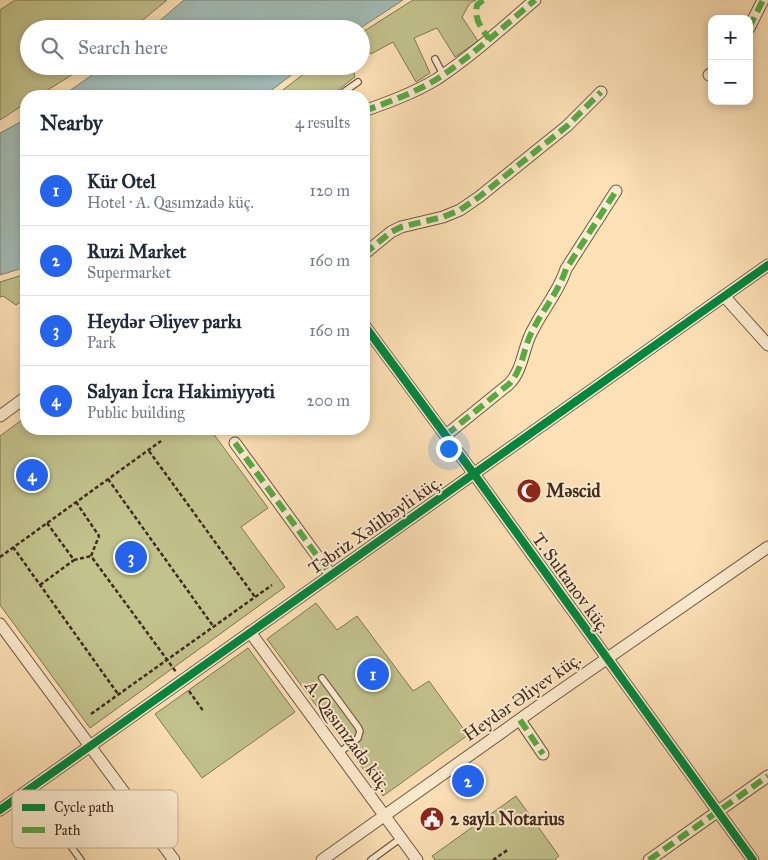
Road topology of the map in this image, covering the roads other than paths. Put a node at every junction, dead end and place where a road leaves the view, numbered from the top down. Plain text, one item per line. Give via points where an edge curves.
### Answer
1 (535, 0) edge
2 (763, 0) edge
3 (753, 20) edge
4 (435, 59) dead end
5 (443, 74) junction
6 (358, 82) dead end
7 (347, 90) edge
8 (601, 92) dead end
9 (370, 109) edge
10 (616, 191) dead end
11 (370, 249) edge
12 (768, 265) edge
13 (724, 296) junction
14 (370, 333) edge
15 (768, 345) edge
16 (20, 401) edge
17 (0, 416) edge
18 (446, 435) junction
19 (235, 443) dead end
20 (474, 474) junction
21 (768, 547) edge
22 (332, 575) junction
23 (0, 624) edge
24 (250, 632) junction
25 (607, 658) junction
26 (322, 678) dead end
27 (520, 720) junction
28 (90, 746) junction
29 (339, 753) junction
30 (543, 754) dead end
31 (768, 776) edge
32 (29, 789) edge
33 (122, 790) edge
34 (12, 801) edge
35 (0, 810) edge
36 (719, 812) junction
37 (384, 816) junction
38 (401, 838) junction
39 (72, 848) edge
40 (165, 848) edge
41 (81, 860) edge
42 (174, 860) edge
43 (322, 860) edge
44 (371, 860) edge
45 (417, 860) edge
46 (649, 860) edge
47 (753, 860) edge

1 - 5 street
2 - 3 street
4 - 5 lane
5 - 9 street via 397,99
6 - 7 lane
8 - 11 street via 567,126 460,210 401,226
10 - 18 street via 537,322 516,378
12 - 13 street, Təbriz Xəlilbəyli küç.
13 - 15 street
13 - 20 street, Təbriz Xəlilbəyli küç.
14 - 18 street, T. Sultanov küç.
16 - 17 street
18 - 20 street, T. Sultanov küç.
19 - 22 street
20 - 22 street, Təbriz Xəlilbəyli küç.
20 - 25 street, T. Sultanov küç.
21 - 25 street, Heydər Əliyev küç.
22 - 24 street, Təbriz Xəlilbəyli küç.
23 - 28 street
24 - 28 street, Təbriz Xəlilbəyli küç.
24 - 29 street, A. Qasımzadə küç.
25 - 27 street, Heydər Əliyev küç.
25 - 36 street, T. Sultanov küç.
26 - 29 lane via 360,732 358,738
27 - 30 street
27 - 37 street, Heydər Əliyev küç.
28 - 32 street, Təbriz Xəlilbəyli küç.
28 - 33 street
29 - 37 street, A. Qasımzadə küç.
31 - 36 street
34 - 35 street, Təbriz Xəlilbəyli küç.
36 - 46 street
36 - 47 street, T. Sultanov küç.
37 - 38 street, A. Qasımzadə küç.
37 - 43 street, Heydər Əliyev küç.
38 - 44 lane
38 - 45 street, A. Qasımzadə küç.
39 - 41 lane
40 - 42 street

